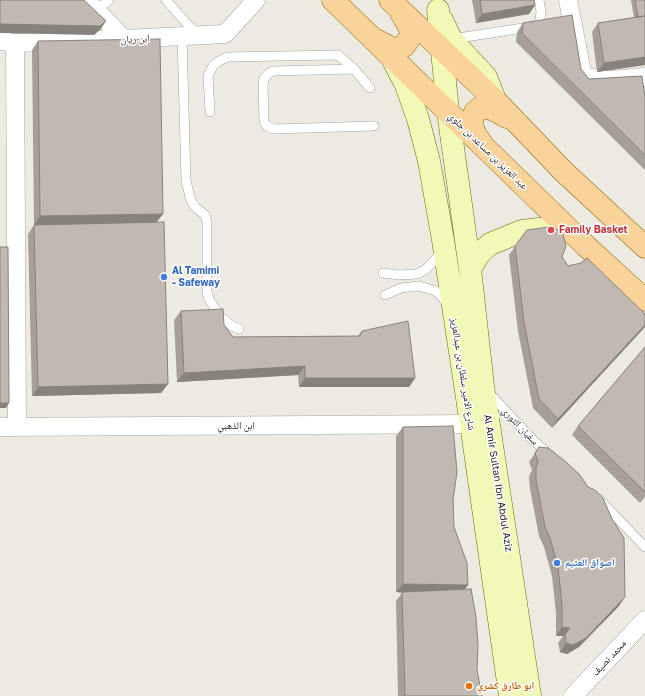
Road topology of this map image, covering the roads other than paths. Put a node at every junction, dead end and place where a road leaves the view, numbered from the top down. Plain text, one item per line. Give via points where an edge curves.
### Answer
1 (166, 0) edge
2 (256, 0) edge
3 (333, 0) edge
4 (539, 0) edge
5 (568, 0) edge
6 (392, 2) edge
7 (97, 4) edge
8 (437, 5) edge
9 (366, 33) junction
10 (190, 36) junction
11 (124, 39) junction
12 (7, 42) edge
13 (446, 45) junction
14 (392, 59) junction
15 (354, 69) junction
16 (645, 77) edge
17 (370, 88) dead end
18 (210, 112) dead end
19 (448, 112) junction
20 (516, 123) junction
21 (374, 126) dead end
22 (487, 150) junction
23 (454, 157) junction
24 (429, 161) junction
25 (443, 240) junction
26 (586, 246) junction
27 (645, 248) edge
28 (470, 269) junction
29 (383, 273) dead end
30 (385, 295) dead end
31 (645, 300) edge
32 (454, 313) junction
33 (239, 329) dead end
34 (483, 386) junction
35 (471, 424) junction
36 (9, 427) edge
37 (556, 460) edge
38 (595, 494) edge
39 (645, 547) edge
40 (645, 620) edge
41 (510, 696) edge
42 (530, 696) edge
43 (573, 696) edge

1 - 10 lane
2 - 10 street, ابن ريان via 225,34
3 - 9 main road, عبد العزيز بن مساعد بن جلوي
4 - 13 lane via 541,12 536,26
5 - 16 street via 583,78 612,80
6 - 9 main road via 412,32 404,46 395,50
6 - 13 main road
7 - 11 street
8 - 13 street, Al Amir Sultan Ibn Abdul Aziz
9 - 14 main road, عبد العزيز بن مساعد بن جلوي
10 - 11 street, ابن ريان
10 - 33 lane via 186,181 191,200 207,222 209,299 219,315
11 - 12 street, ابن ريان
12 - 36 street
13 - 19 street, Al Amir Sultan Ibn Abdul Aziz
13 - 20 main road
14 - 19 main road, عبد العزيز بن مساعد بن جلوي
14 - 24 street, شارع الامير سلطان بن عبدالعزيز via 406,85
15 - 17 lane
15 - 18 lane via 338,55 227,58 213,66 208,76
15 - 21 lane via 269,73 263,84 264,122 274,129
19 - 22 main road, عبد العزيز بن مساعد بن جلوي
19 - 23 street, Al Amir Sultan Ibn Abdul Aziz
20 - 22 main road via 492,109 481,107 475,112 471,123 476,136
20 - 27 main road
22 - 26 main road, عبد العزيز بن مساعد بن جلوي
23 - 24 street via 445,136 440,132 429,136
23 - 28 street, Al Amir Sultan Ibn Abdul Aziz
24 - 25 street, شارع الامير سلطان بن عبدالعزيز
25 - 29 lane via 436,259 425,270 417,274
25 - 32 street, شارع الامير سلطان بن عبدالعزيز
26 - 28 street via 545,230 522,232 490,244 479,254
26 - 31 main road, عبد العزيز بن مساعد بن جلوي
28 - 34 street, Al Amir Sultan Ibn Abdul Aziz
30 - 32 lane via 401,288 428,287 436,291
32 - 35 street, شارع الامير سلطان بن عبدالعزيز
34 - 37 lane, سفيان الثوري via 534,441
34 - 42 street, Al Amir Sultan Ibn Abdul Aziz
35 - 36 street, ابن الذهبي
35 - 41 street, شارع الامير سلطان بن عبدالعزيز
38 - 39 lane
40 - 43 street, محمد نصيف

